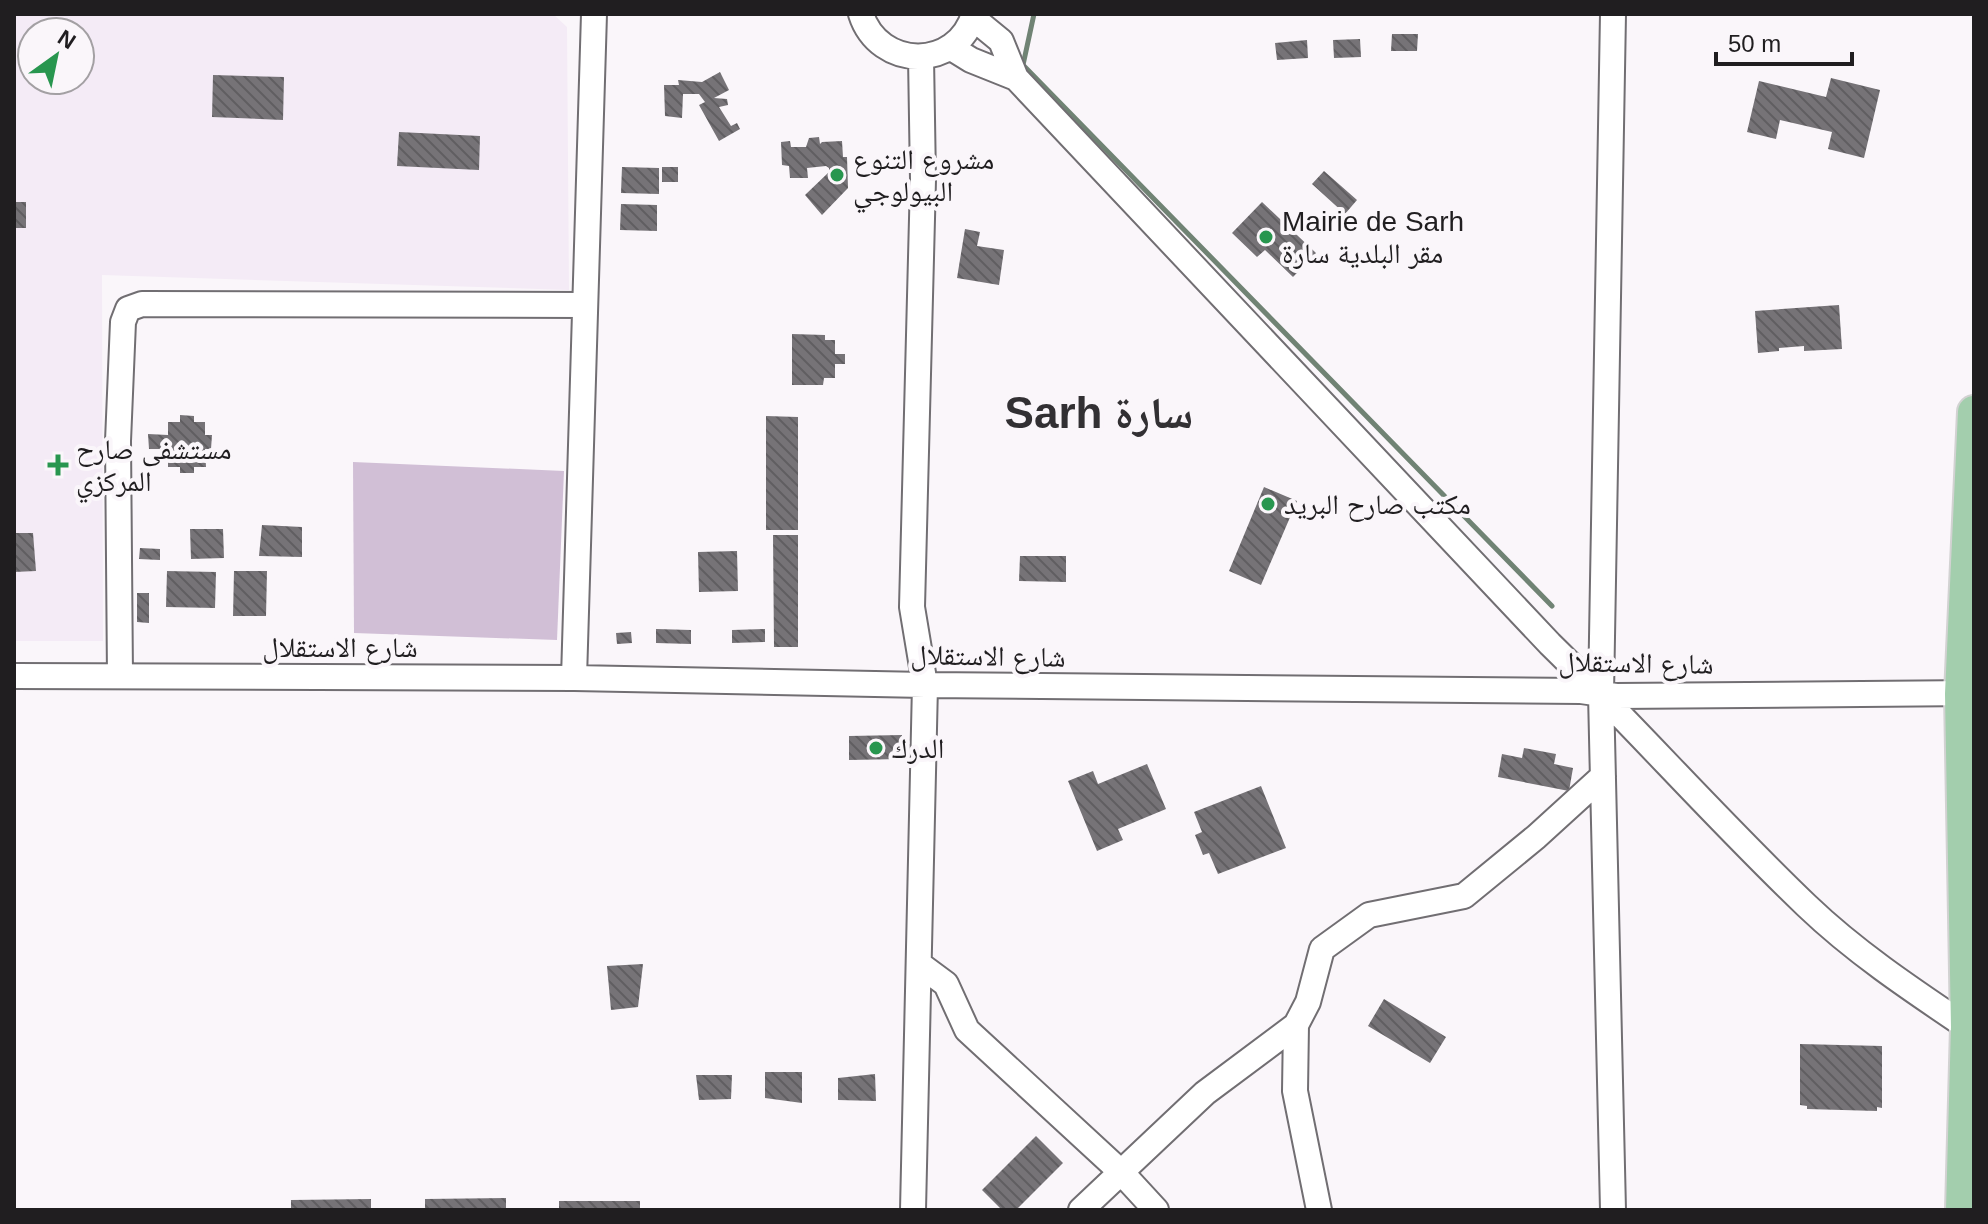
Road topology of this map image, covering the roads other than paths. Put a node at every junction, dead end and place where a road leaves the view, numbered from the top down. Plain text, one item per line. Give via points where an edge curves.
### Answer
1 (594, 14) edge
2 (861, 14) edge
3 (1613, 14) edge
4 (974, 16) edge
5 (950, 47) junction
6 (921, 57) junction
7 (1016, 78) junction
8 (584, 305) junction
9 (1974, 412) edge
10 (14, 676) edge
11 (120, 676) junction
12 (574, 678) junction
13 (925, 685) junction
14 (1601, 694) junction
15 (1968, 694) edge
16 (1603, 776) junction
17 (919, 964) junction
18 (1970, 976) edge
19 (1296, 1025) junction
20 (1967, 1027) junction
21 (1121, 1172) junction
22 (913, 1210) edge
23 (1081, 1210) edge
24 (1156, 1210) edge
25 (1319, 1210) edge
26 (1613, 1210) edge
27 (1962, 1210) edge

1 - 8 street
2 - 6 street via 885,47
3 - 14 street
4 - 5 street
4 - 7 street via 1001,41
5 - 6 street
5 - 7 street
6 - 13 street via 923,180 912,607
7 - 14 street
8 - 11 street via 142,304 128,309 123,322 118,441
8 - 12 street
9 - 15 main road
10 - 11 street, شارع الاستقلال
11 - 12 street, شارع الاستقلال
12 - 13 street, شارع الاستقلال
13 - 14 street, شارع الاستقلال
13 - 17 street
14 - 15 street, شارع الاستقلال
14 - 16 street
14 - 20 street via 1809,907 1891,976
15 - 18 main road
16 - 19 street via 1464,896 1369,915 1322,949
16 - 26 street
17 - 21 street via 946,984 967,1030
17 - 22 street
18 - 20 main road
19 - 21 street via 1205,1093
19 - 25 street via 1295,1091
20 - 27 main road
21 - 23 street
21 - 24 street

